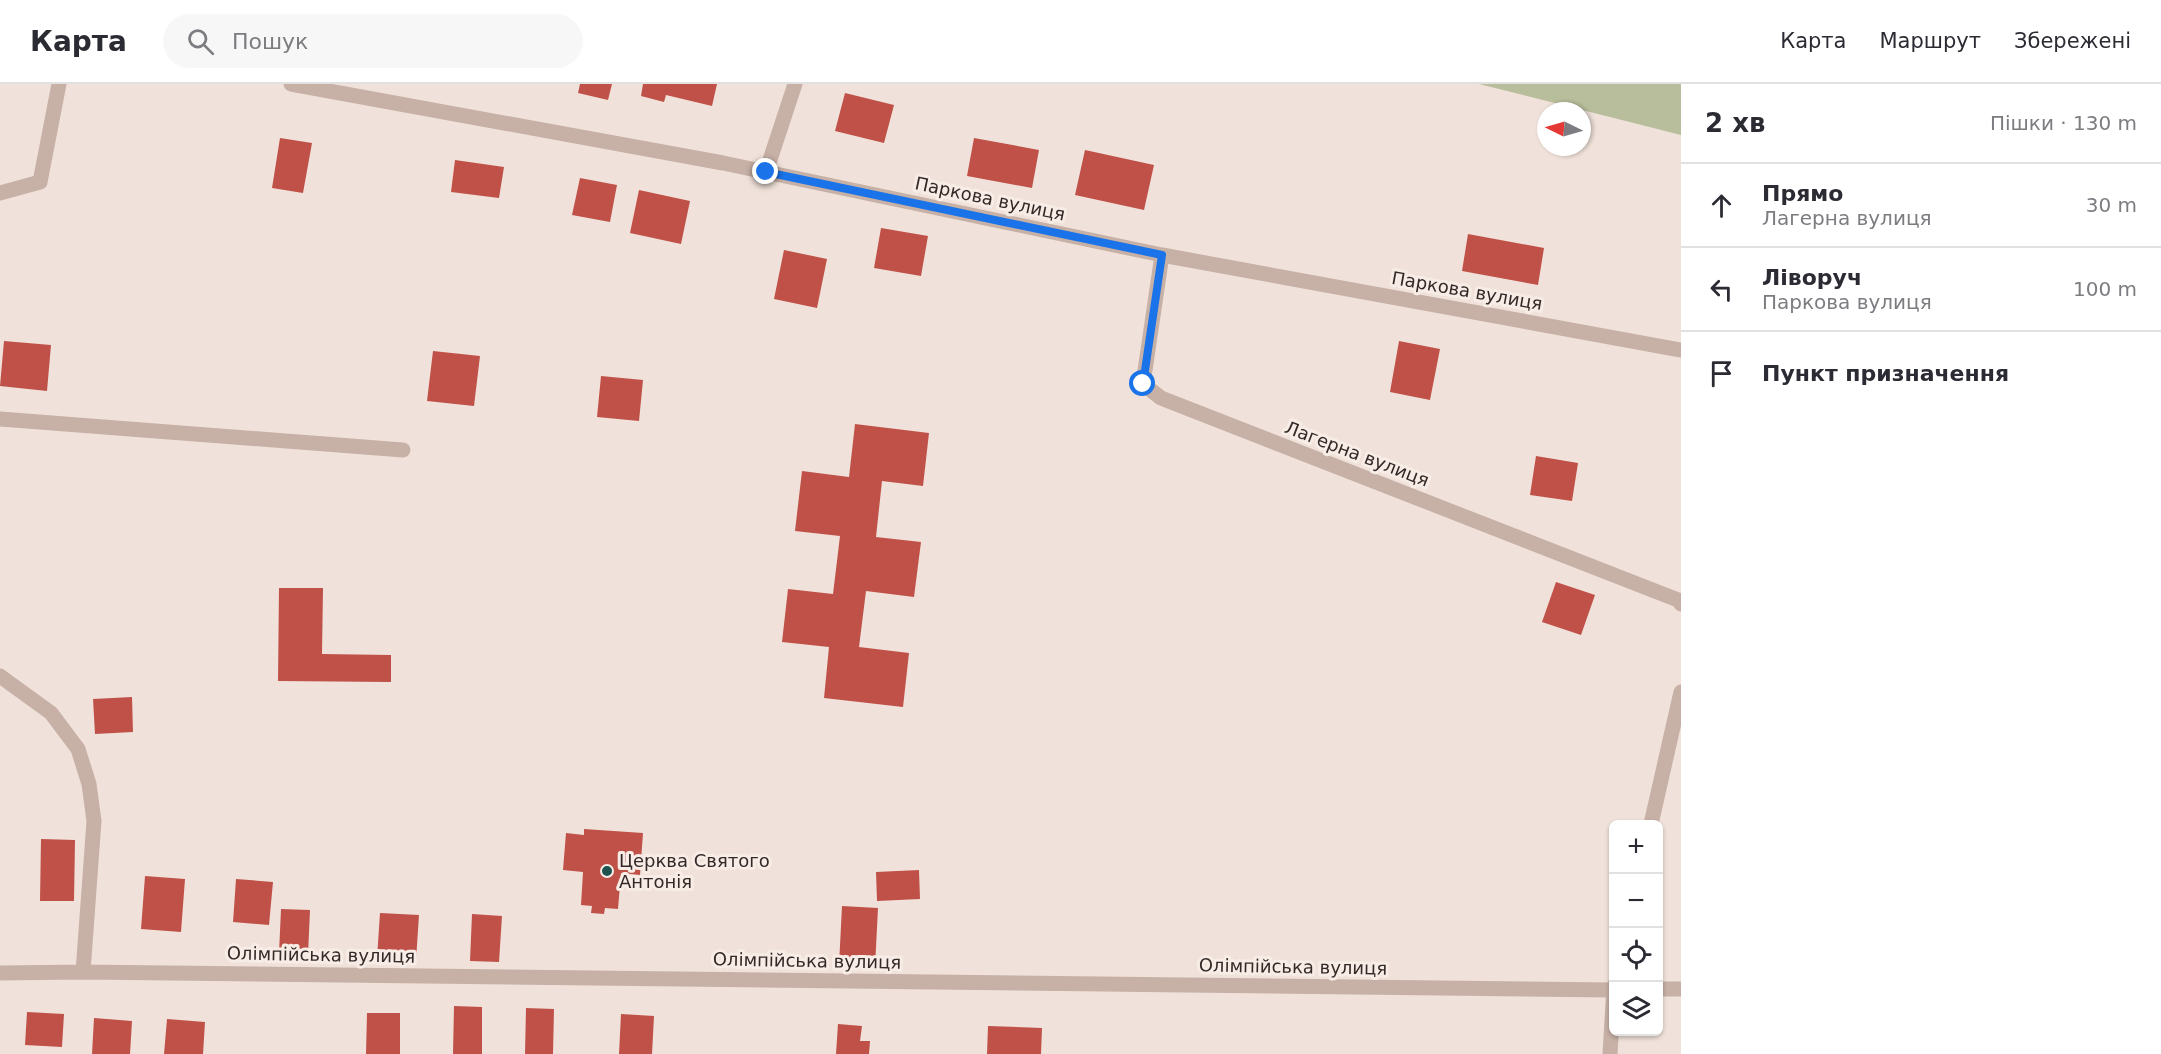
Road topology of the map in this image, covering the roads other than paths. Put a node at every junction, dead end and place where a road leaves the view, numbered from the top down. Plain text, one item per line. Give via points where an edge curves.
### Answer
1 (59, 84) edge
2 (291, 84) edge
3 (795, 84) edge
4 (766, 172) junction
5 (0, 193) edge
6 (1162, 255) junction
7 (1681, 350) edge
8 (0, 419) edge
9 (403, 450) dead end
10 (1681, 604) edge
11 (0, 676) edge
12 (1681, 692) edge
13 (1652, 820) edge
14 (83, 972) junction
15 (0, 973) edge
16 (1609, 989) edge
17 (1681, 989) edge
18 (1663, 990) edge
19 (1611, 1036) edge
20 (1610, 1054) edge

1 - 5 street via 40,182
2 - 4 street, Паркова вулиця
3 - 4 street
4 - 6 street, Паркова вулиця
6 - 7 street, Паркова вулиця
6 - 10 street, Лагерна вулиця via 1143,384 1161,398
8 - 9 street
11 - 14 street via 51,713 78,749 89,784 94,821
12 - 13 street
14 - 15 street, Олімпійська вулиця
14 - 16 street, Олімпійська вулиця
17 - 18 street
19 - 20 street

